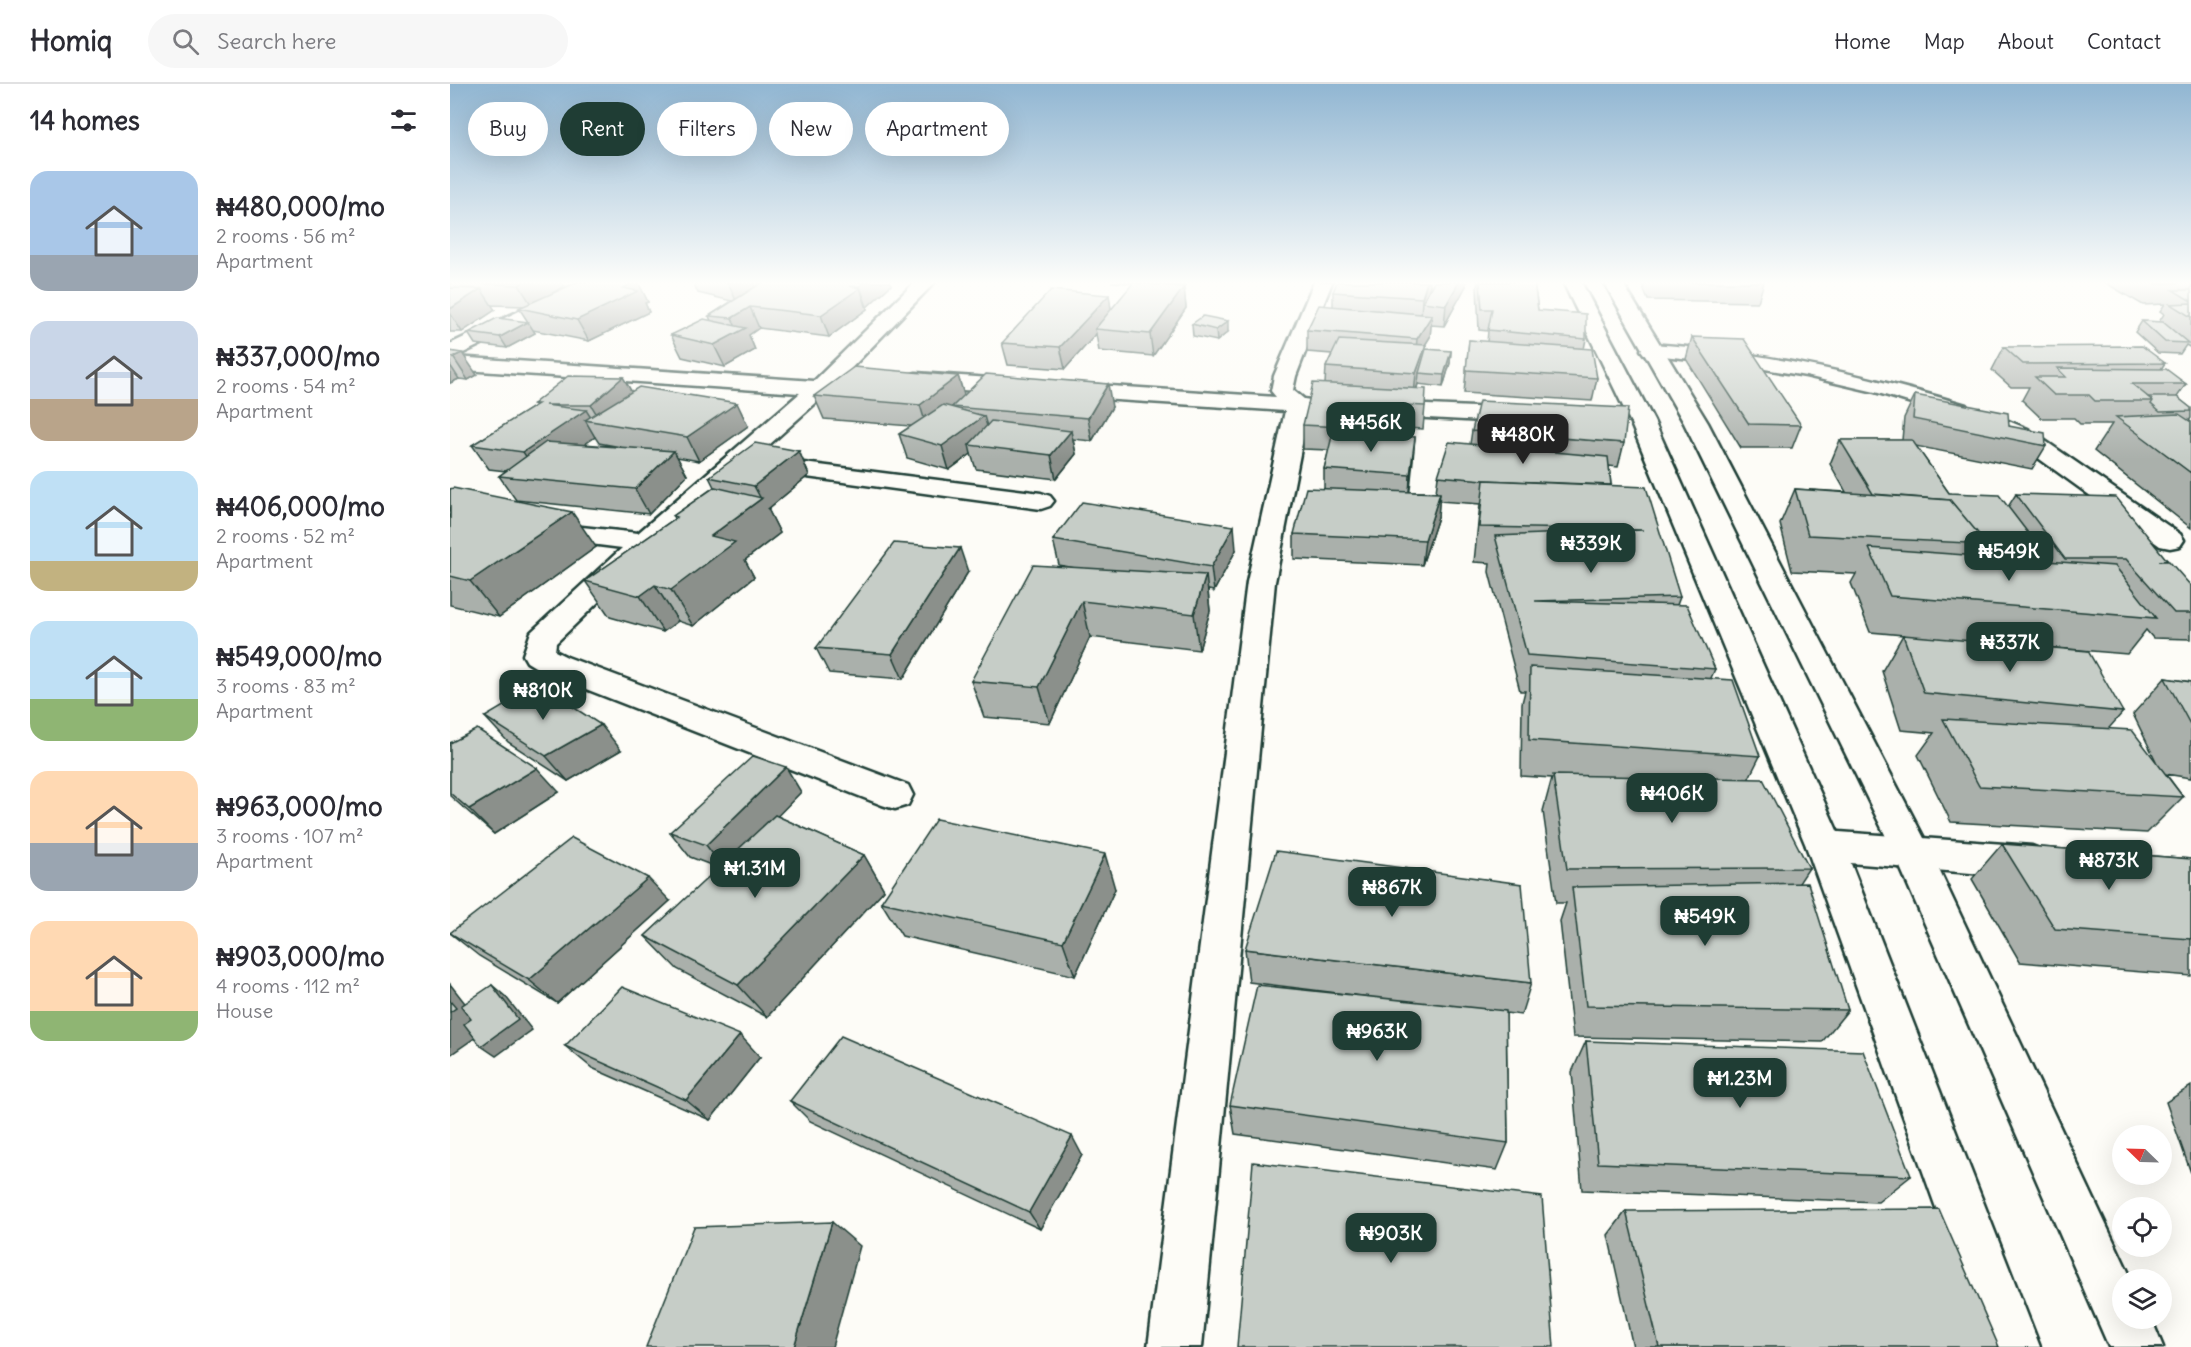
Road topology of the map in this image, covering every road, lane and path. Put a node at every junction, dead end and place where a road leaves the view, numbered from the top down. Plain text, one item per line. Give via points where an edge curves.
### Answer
1 (473, 341) edge
2 (872, 341) edge
3 (1299, 341) edge
4 (1597, 341) edge
5 (1646, 341) edge
6 (1651, 350) junction
7 (450, 352) edge
8 (450, 363) edge
9 (893, 378) edge
10 (837, 380) junction
11 (1316, 407) junction
12 (1357, 409) edge
13 (1547, 417) edge
14 (736, 461) junction
15 (1041, 501) dead end
16 (518, 529) edge
17 (2170, 540) dead end
18 (644, 542) junction
19 (895, 795) dead end
20 (1825, 846) junction
21 (1913, 853) junction
22 (2064, 865) edge
23 (2112, 1294) edge
24 (2128, 1329) edge
25 (1175, 1347) edge
26 (2013, 1347) edge
27 (2136, 1347) edge

1 - 7 street
2 - 10 street
3 - 11 street via 1282,391
4 - 20 street
5 - 6 street
6 - 17 street via 1765,360 1899,391 1992,420 2020,434
6 - 21 street via 1696,423
8 - 10 street
9 - 11 street
10 - 14 street
11 - 25 street via 1261,582
12 - 13 street
14 - 15 street
14 - 18 street
16 - 18 street
18 - 19 street via 542,639 537,655
20 - 21 street
20 - 26 street
21 - 22 street
21 - 23 street
24 - 27 street

